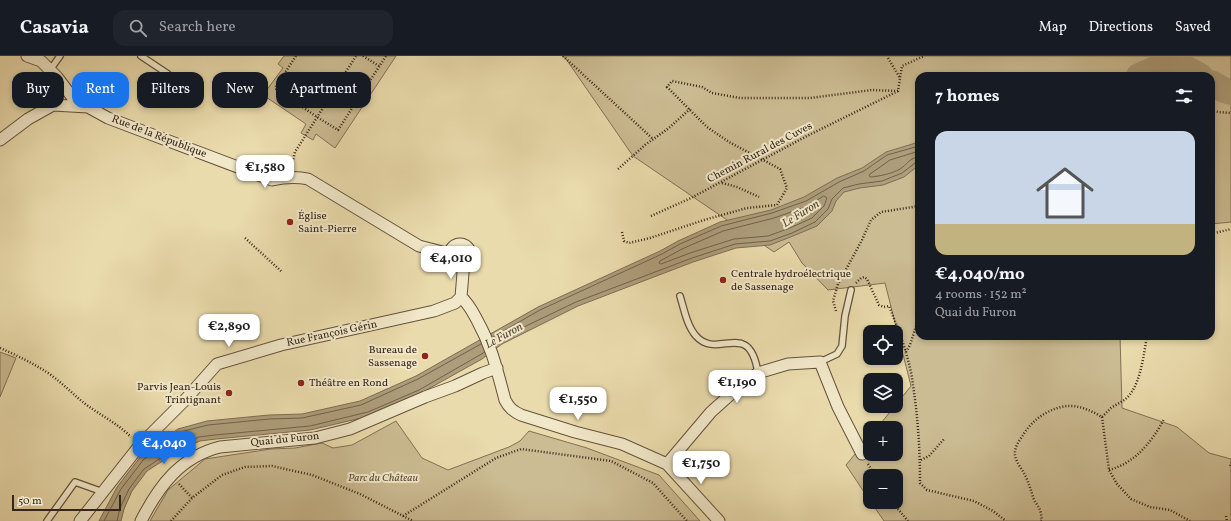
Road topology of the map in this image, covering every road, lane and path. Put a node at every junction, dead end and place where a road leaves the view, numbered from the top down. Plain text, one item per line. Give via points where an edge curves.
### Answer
1 (27, 56) edge
2 (60, 56) edge
3 (141, 56) edge
4 (296, 56) edge
5 (356, 56) edge
6 (364, 56) edge
7 (386, 56) edge
8 (564, 56) edge
9 (924, 56) edge
10 (888, 58) dead end
11 (379, 66) junction
12 (50, 70) junction
13 (165, 72) edge
14 (900, 79) junction
15 (898, 91) junction
16 (72, 97) edge
17 (72, 106) edge
18 (88, 108) edge
19 (690, 109) junction
20 (1215, 111) edge
21 (1231, 113) edge
22 (317, 117) junction
23 (653, 139) junction
24 (0, 140) edge
25 (762, 161) junction
26 (618, 170) dead end
27 (291, 176) junction
28 (722, 183) junction
29 (759, 197) dead end
30 (915, 207) edge
31 (651, 216) dead end
32 (1231, 229) edge
33 (622, 232) dead end
34 (1215, 233) edge
35 (245, 238) dead end
36 (450, 254) junction
37 (462, 263) junction
38 (282, 272) dead end
39 (851, 290) joint
40 (680, 296) dead end
41 (461, 297) junction
42 (844, 316) junction
43 (915, 329) edge
44 (1146, 340) edge
45 (0, 348) edge
46 (905, 352) junction
47 (820, 362) junction
48 (497, 368) junction
49 (758, 372) junction
50 (1102, 417) junction
51 (1164, 419) dead end
52 (945, 438) dead end
53 (140, 445) junction
54 (862, 454) dead end
55 (921, 460) junction
56 (1231, 463) edge
57 (667, 464) junction
58 (1230, 466) dead end
59 (1109, 470) junction
60 (179, 484) dead end
61 (103, 492) junction
62 (192, 498) junction
63 (898, 509) edge
64 (403, 516) junction
65 (1226, 516) dead end
66 (47, 521) edge
67 (80, 521) edge
68 (141, 521) edge
69 (171, 521) edge
70 (413, 521) edge
71 (687, 521) edge
72 (719, 521) edge
73 (908, 521) edge
74 (1006, 521) edge
75 (1041, 521) edge
76 (1190, 521) edge
77 (1226, 521) edge

1 - 12 street via 41,61
2 - 12 lane
3 - 13 lane
4 - 22 path via 275,88
5 - 22 path
6 - 11 path
7 - 11 path
8 - 23 path
9 - 14 path via 902,66
10 - 14 path
11 - 22 path via 338,130
12 - 16 street
14 - 15 path
15 - 19 path via 872,90 810,98 740,98 672,81 667,87
15 - 25 path, Chemin Rural des Cuves
17 - 24 street, Rue de la République via 52,105
18 - 27 street, Rue de la République via 108,118 272,180
19 - 23 path
19 - 25 path via 707,127
20 - 21 path
22 - 27 path via 295,152
23 - 26 path
25 - 28 path, Chemin Rural des Cuves
25 - 33 path via 780,169 786,188 777,205 747,208 629,243 624,241
27 - 36 street, Rue de la République via 308,179 419,246
28 - 29 path
28 - 31 path, Chemin Rural des Cuves
30 - 42 path via 881,212 871,220 838,284 833,301 836,311
32 - 34 path
35 - 38 path
36 - 37 street via 454,262
36 - 37 street via 454,246 465,245 470,255
37 - 41 street
39 - 42 lane
39 - 46 path via 861,278 867,279 879,305 889,306
40 - 49 lane via 696,337 705,344 741,343 749,347 755,356
41 - 48 street via 468,303 484,332
41 - 53 street, Rue François Gérin via 455,303 434,311 281,345 217,364
42 - 47 lane via 842,346 837,354
43 - 46 path
44 - 50 path via 1132,393
45 - 53 path via 24,358 51,375 100,415 119,425
46 - 55 path via 913,384
47 - 49 street via 788,364
47 - 54 street via 838,407
48 - 57 street via 505,400 513,412 622,444
48 - 68 street, Quai du Furon via 350,429 315,438 209,450 188,461 169,476
49 - 57 street via 711,412
50 - 59 path
50 - 75 path via 1077,407 1056,408 1034,420 1022,436 1015,457 1039,508
51 - 59 path via 1151,440 1132,460
52 - 55 path via 929,456
53 - 61 street, Rue François Gérin
55 - 74 path via 920,483 927,490 974,501
56 - 58 path
57 - 72 street
59 - 76 path via 1117,484 1131,499 1150,507 1170,510
60 - 62 path
61 - 66 lane via 75,482
61 - 67 street, Rue François Gérin
62 - 64 path via 222,475 245,467 272,466 312,474
62 - 69 path
63 - 73 path
64 - 70 path
64 - 71 path via 496,458 521,449 611,461 653,483
65 - 77 path

